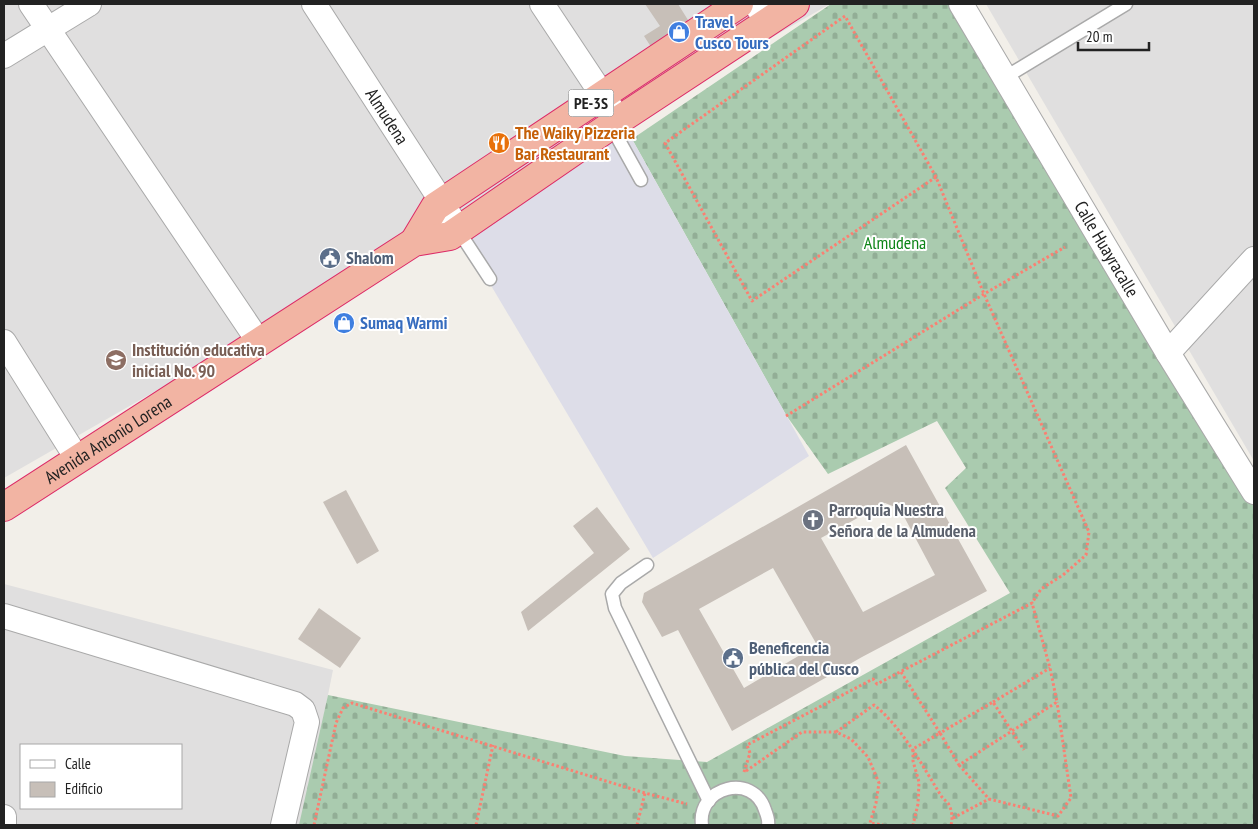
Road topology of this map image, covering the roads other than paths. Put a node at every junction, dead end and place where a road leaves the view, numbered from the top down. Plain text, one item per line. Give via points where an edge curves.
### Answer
1 (31, 4) edge
2 (89, 4) edge
3 (314, 4) edge
4 (542, 4) edge
5 (740, 4) edge
6 (795, 4) edge
7 (962, 4) edge
8 (1126, 4) edge
9 (762, 13) edge
10 (48, 29) junction
11 (4, 56) edge
12 (1004, 78) junction
13 (603, 95) junction
14 (615, 123) junction
15 (641, 180) dead end
16 (442, 202) junction
17 (458, 230) junction
18 (414, 242) junction
19 (1254, 259) edge
20 (490, 279) dead end
21 (4, 342) edge
22 (259, 342) junction
23 (1168, 353) junction
24 (78, 460) junction
25 (1254, 492) edge
26 (4, 506) edge
27 (647, 565) dead end
28 (4, 616) edge
29 (706, 805) junction
30 (4, 817) edge
31 (4, 825) edge
32 (284, 825) edge
33 (702, 825) edge
34 (768, 825) edge

1 - 10 street
2 - 10 street
3 - 16 street, Almudena
4 - 13 street
5 - 13 highway, Avenida Antonio Lorena / PE-3S
6 - 9 highway, Avenida Antonio Lorena / PE-3S
7 - 12 street, Calle Huayracalle
8 - 12 lane
9 - 14 highway, Avenida Antonio Lorena / PE-3S
10 - 11 street
10 - 22 street
12 - 23 street, Calle Huayracalle
13 - 14 street
13 - 16 highway, Avenida Antonio Lorena / PE-3S
14 - 15 lane
14 - 17 highway, Avenida Antonio Lorena / PE-3S
16 - 17 street, Almudena
16 - 18 highway, Avenida Antonio Lorena / PE-3S via 435,207
17 - 18 highway, Avenida Antonio Lorena / PE-3S via 450,236
17 - 20 lane
18 - 22 highway, Avenida Antonio Lorena / PE-3S
19 - 23 street
21 - 24 street
22 - 24 highway, Avenida Antonio Lorena / PE-3S
23 - 25 street, Calle Huayracalle
24 - 26 highway, Avenida Antonio Lorena / PE-3S
27 - 29 lane via 621,583 612,594 615,608
28 - 32 street via 295,704 303,710 307,722
29 - 33 lane
29 - 34 lane via 724,789 745,789 764,805
30 - 31 street

